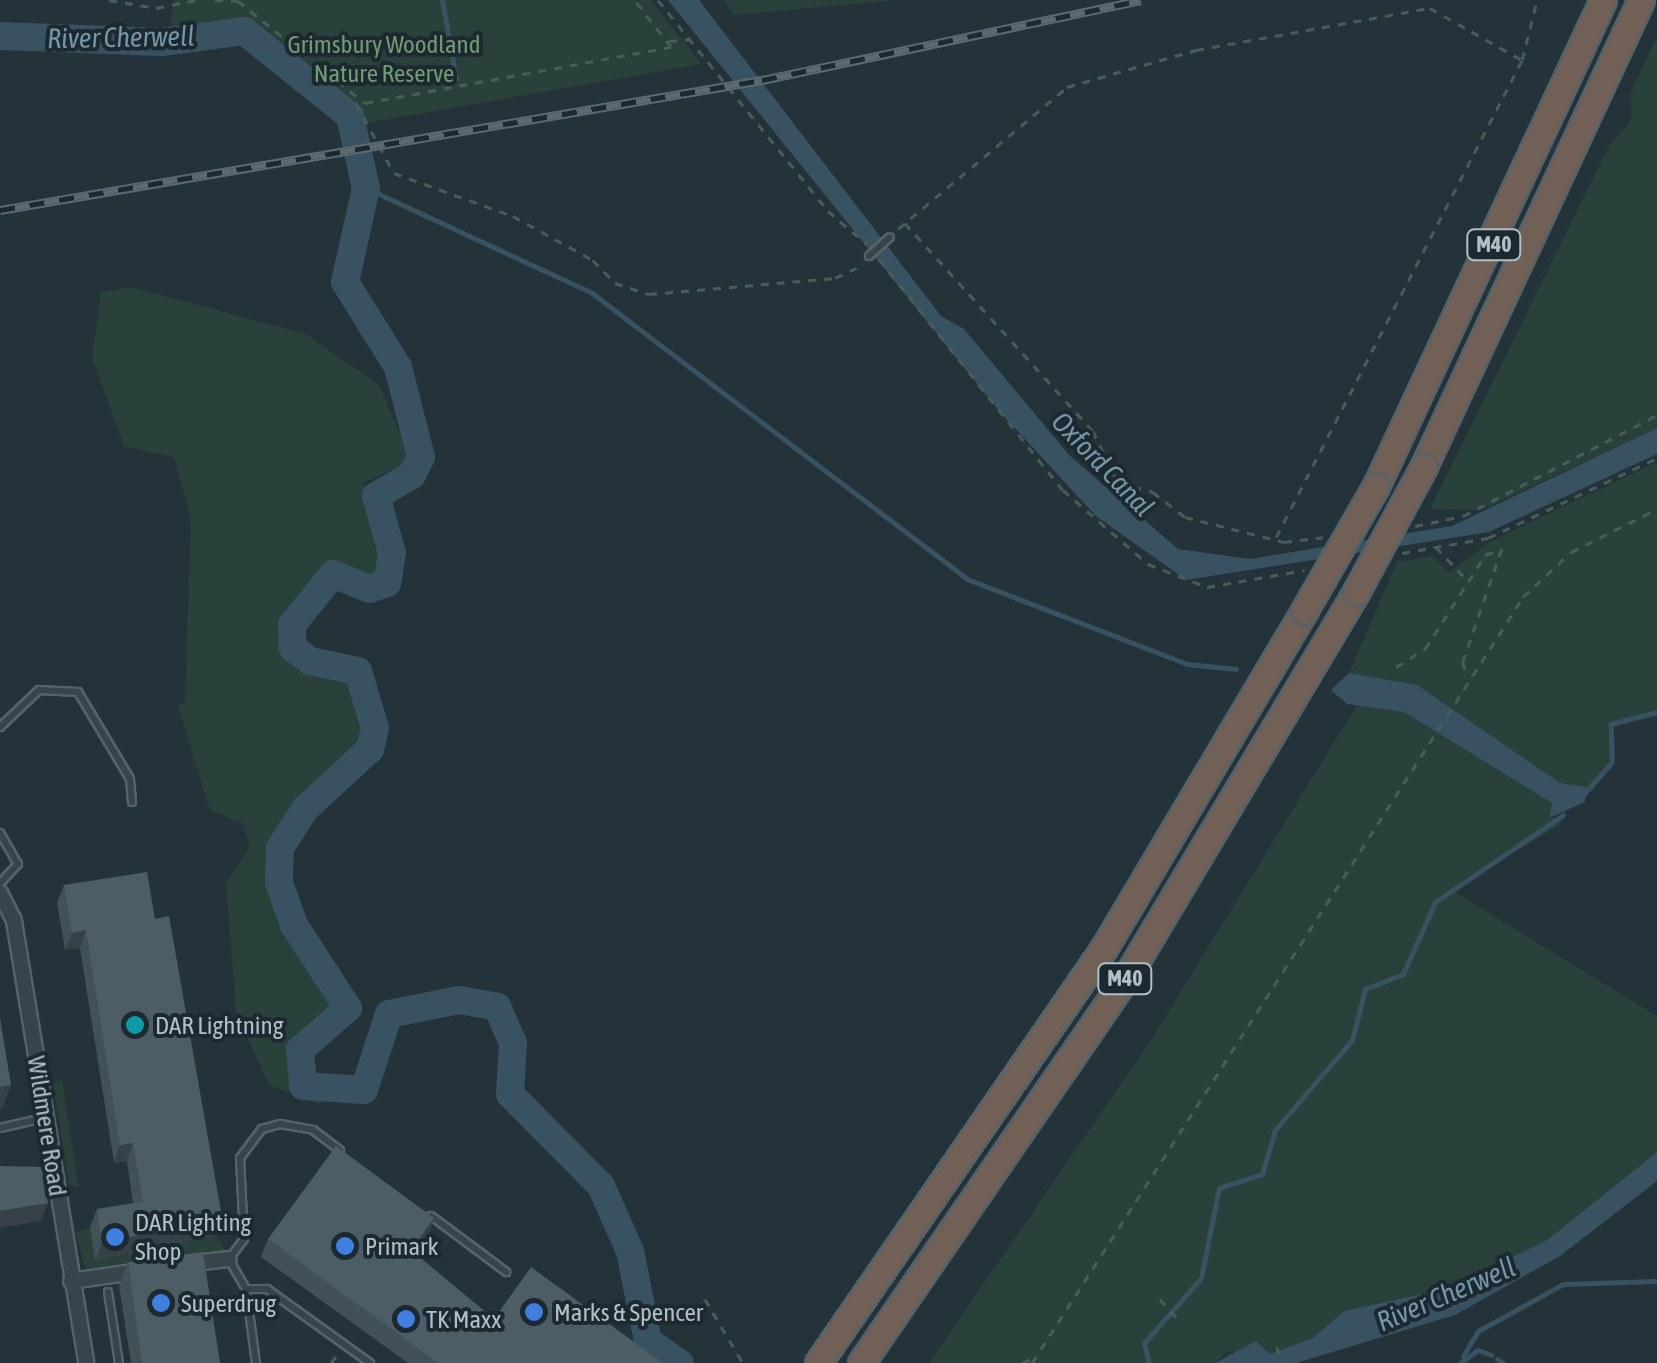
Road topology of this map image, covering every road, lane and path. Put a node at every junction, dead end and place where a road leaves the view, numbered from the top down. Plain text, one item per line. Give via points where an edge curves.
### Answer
1 (109, 0) edge
2 (196, 0) edge
3 (215, 0) edge
4 (634, 0) edge
5 (658, 0) edge
6 (1537, 0) edge
7 (1603, 0) edge
8 (1641, 0) edge
9 (690, 39) junction
10 (668, 41) junction
11 (1522, 60) junction
12 (356, 103) junction
13 (905, 223) junction
14 (890, 238) joint
15 (869, 256) joint
16 (1657, 415) edge
17 (1657, 458) edge
18 (1657, 510) edge
19 (1412, 526) dead end
20 (1339, 535) dead end
21 (1276, 539) junction
22 (1436, 547) junction
23 (1397, 554) dead end
24 (1320, 568) dead end
25 (1468, 581) junction
26 (1396, 667) dead end
27 (1468, 678) junction
28 (0, 726) edge
29 (132, 802) dead end
30 (0, 833) edge
31 (0, 883) edge
32 (0, 893) edge
33 (46, 1118) junction
34 (0, 1128) edge
35 (350, 1157) edge
36 (411, 1202) edge
37 (229, 1259) junction
38 (506, 1272) dead end
39 (71, 1280) junction
40 (246, 1289) junction
41 (108, 1292) dead end
42 (705, 1299) dead end
43 (1160, 1299) dead end
44 (1178, 1318) dead end
45 (1278, 1347) dead end
46 (1036, 1356) junction
47 (866, 1357) edge
48 (86, 1363) edge
49 (118, 1363) edge
50 (256, 1363) edge
51 (370, 1363) edge
52 (743, 1363) edge
53 (818, 1363) edge
54 (1022, 1363) edge
55 (1032, 1363) edge
56 (1282, 1363) edge

1 - 2 path via 156,8
3 - 12 path via 238,1
4 - 10 path
5 - 9 path
6 - 11 path
7 - 53 highway, M40, bridge via 1376,486 1104,948
8 - 47 highway, M40, bridge via 1424,466 1356,592 1129,973
9 - 10 path
9 - 24 path via 1106,533 1190,586
10 - 12 path
11 - 13 path via 1430,8 1196,50 1067,86
11 - 21 path
12 - 15 path via 394,173 514,216 593,260 614,283 649,294 835,278
13 - 14 path
13 - 21 path via 1093,431 1118,483 1153,492 1185,518
14 - 15 lane, bridge
16 - 19 path via 1463,516
17 - 22 path via 1488,538
18 - 27 path via 1544,573
20 - 21 path
22 - 23 path
22 - 25 path
25 - 26 path via 1425,649
25 - 27 path via 1485,554 1502,549 1463,662
27 - 46 path
28 - 29 lane via 39,690 78,692 130,778
30 - 31 lane via 18,864
32 - 33 street, Wildmere Road via 14,921
33 - 34 lane
33 - 39 street, Wildmere Road
35 - 37 lane via 295,1124 262,1129 240,1158 244,1238
36 - 38 lane
37 - 39 street
37 - 40 lane
39 - 48 street, Wildmere Road
40 - 50 lane
40 - 51 lane via 268,1288
41 - 49 lane
42 - 52 path
43 - 44 path
45 - 56 path
46 - 54 path
46 - 55 path

